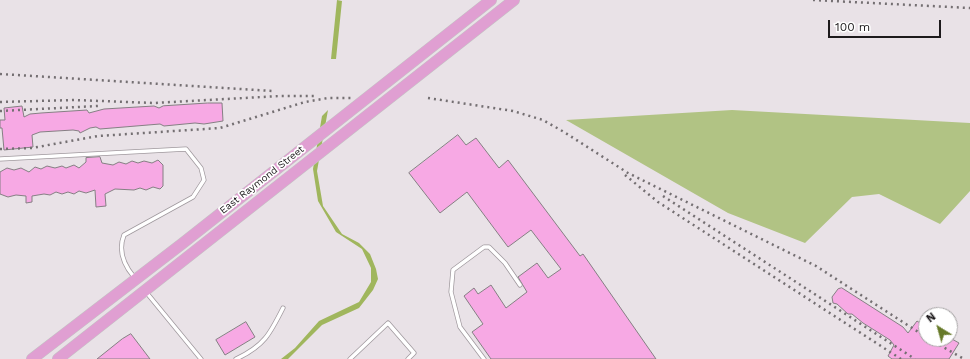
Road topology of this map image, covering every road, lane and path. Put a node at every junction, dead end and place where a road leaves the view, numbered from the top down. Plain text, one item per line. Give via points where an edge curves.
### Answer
1 (491, 0) edge
2 (514, 0) edge
3 (0, 159) edge
4 (135, 278) junction
5 (520, 286) dead end
6 (145, 291) junction
7 (283, 308) dead end
8 (32, 359) edge
9 (58, 359) edge
10 (201, 359) edge
11 (236, 359) edge
12 (350, 359) edge
13 (408, 359) edge
14 (484, 359) edge

1 - 4 main road, East Raymond Street
2 - 6 main road, East Raymond Street
3 - 4 lane via 186,149 202,168 204,180 193,197 124,235 120,244 125,266
4 - 6 main road
4 - 8 main road, East Raymond Street
5 - 14 lane via 505,263 489,247 484,247 453,270 451,292 460,327
6 - 9 main road, East Raymond Street
6 - 10 lane
7 - 11 lane via 268,337 247,354
12 - 13 lane via 388,323 414,353

